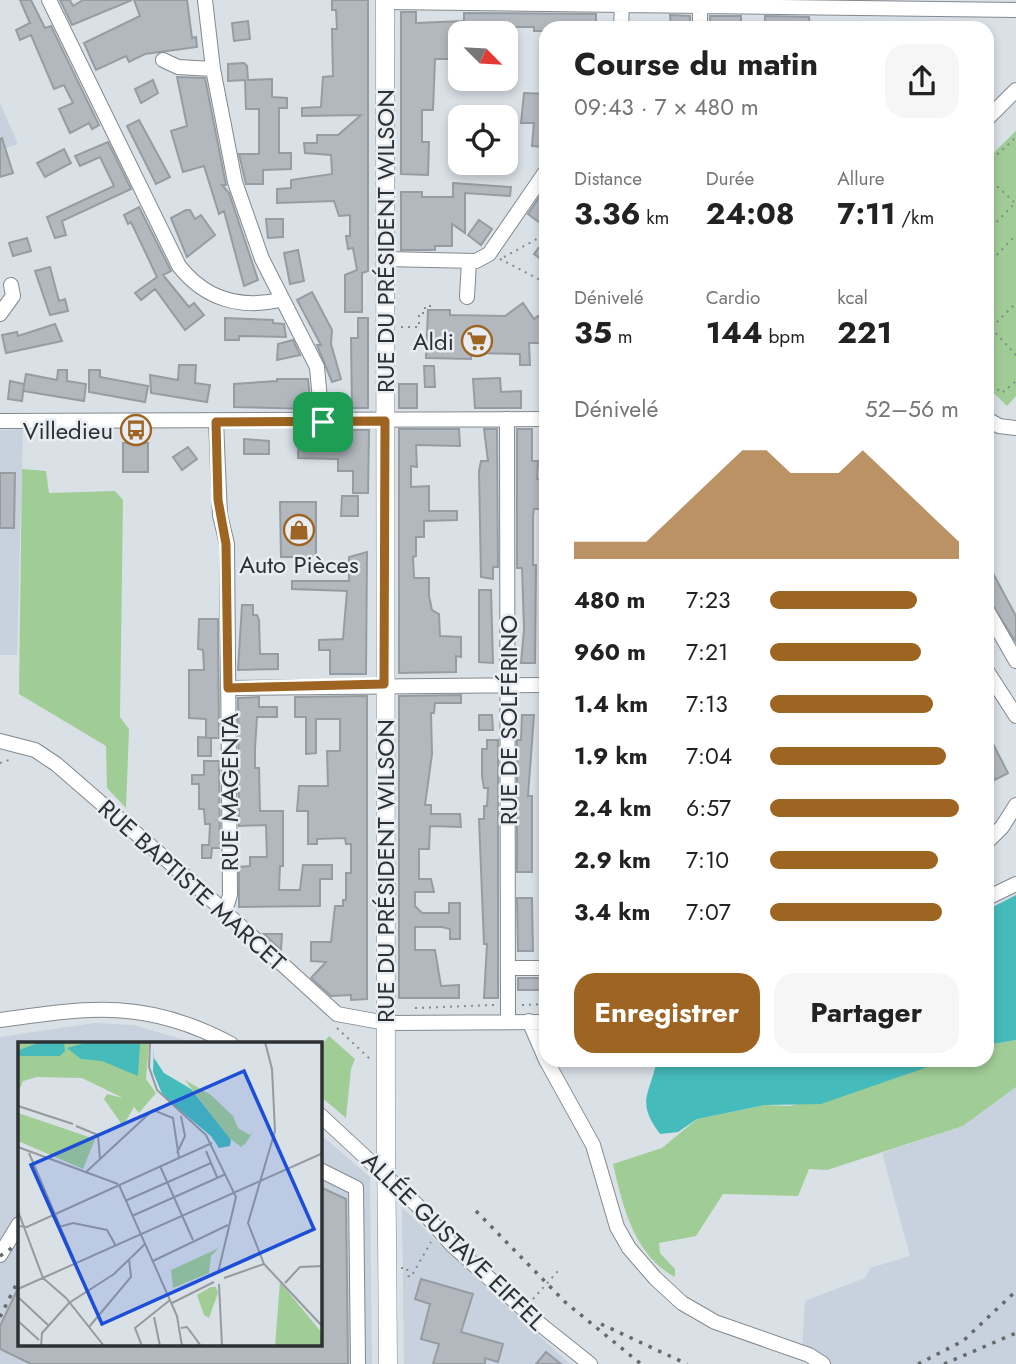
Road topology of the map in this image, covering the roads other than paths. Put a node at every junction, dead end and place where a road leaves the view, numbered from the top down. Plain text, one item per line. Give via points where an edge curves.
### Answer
1 (49, 0) edge
2 (205, 0) edge
3 (385, 1) edge
4 (700, 2) edge
5 (622, 4) junction
6 (1016, 10) edge
7 (621, 21) edge
8 (700, 21) edge
9 (163, 60) dead end
10 (213, 69) junction
11 (1016, 90) edge
12 (994, 110) edge
13 (539, 182) edge
14 (384, 259) junction
15 (469, 261) junction
16 (11, 285) dead end
17 (467, 297) dead end
18 (280, 300) junction
19 (0, 314) edge
20 (507, 419) junction
21 (539, 419) edge
22 (0, 421) edge
23 (385, 421) junction
24 (216, 422) junction
25 (323, 422) junction
26 (994, 423) edge
27 (1016, 428) edge
28 (994, 622) edge
29 (1016, 661) edge
30 (994, 681) edge
31 (384, 684) junction
32 (507, 685) junction
33 (539, 685) edge
34 (228, 688) junction
35 (1016, 714) edge
36 (0, 741) edge
37 (1016, 805) edge
38 (994, 835) edge
39 (1016, 884) edge
40 (994, 895) edge
41 (225, 911) junction
42 (509, 968) junction
43 (539, 968) edge
44 (0, 1020) edge
45 (529, 1021) junction
46 (539, 1021) edge
47 (508, 1022) junction
48 (386, 1023) junction
49 (226, 1042) edge
50 (539, 1044) edge
51 (550, 1067) edge
52 (322, 1117) edge
53 (322, 1171) edge
54 (18, 1226) edge
55 (0, 1255) edge
56 (358, 1364) edge
57 (388, 1364) edge
58 (590, 1364) edge
59 (823, 1364) edge

1 - 18 street via 179,266 201,289 215,296 247,304
2 - 10 street
3 - 5 street
3 - 14 main road, RUE DU PRÉSIDENT WILSON
4 - 5 street
4 - 6 street
4 - 8 street
5 - 7 street
9 - 10 street via 178,67
10 - 18 street via 235,182
11 - 12 street
13 - 15 street via 493,257
14 - 15 street
14 - 23 main road, RUE DU PRÉSIDENT WILSON
15 - 17 street
16 - 19 street via 13,296
18 - 25 street via 317,367
20 - 21 street
20 - 23 street
20 - 32 street, RUE DE SOLFÉRINO
22 - 24 street
23 - 25 street
23 - 31 main road, RUE DU PRÉSIDENT WILSON
24 - 25 street
24 - 34 street, RUE MAGENTA via 218,500 226,544
26 - 27 street
28 - 29 street
30 - 35 street
31 - 32 street
31 - 34 street
31 - 48 main road, RUE DU PRÉSIDENT WILSON
32 - 33 street
32 - 42 street, RUE DE SOLFÉRINO
34 - 41 street, RUE MAGENTA via 230,895
36 - 41 street, RUE BAPTISTE MARCET via 41,753
37 - 38 street
39 - 40 street
41 - 48 street, RUE BAPTISTE MARCET via 337,1014
42 - 43 street
42 - 47 street, RUE DE SOLFÉRINO
44 - 49 street via 118,1008 166,1016
45 - 46 street, RUE BAPTISTE MARCET
45 - 47 street, RUE BAPTISTE MARCET
45 - 50 street
47 - 48 street, RUE BAPTISTE MARCET
48 - 57 main road, RUE DU PRÉSIDENT WILSON, bridge
51 - 59 street via 593,1145 617,1227 655,1278 697,1313
52 - 58 street, ALLÉE GUSTAVE EIFFEL via 417,1205 451,1244
53 - 56 street via 356,1188
54 - 55 street

